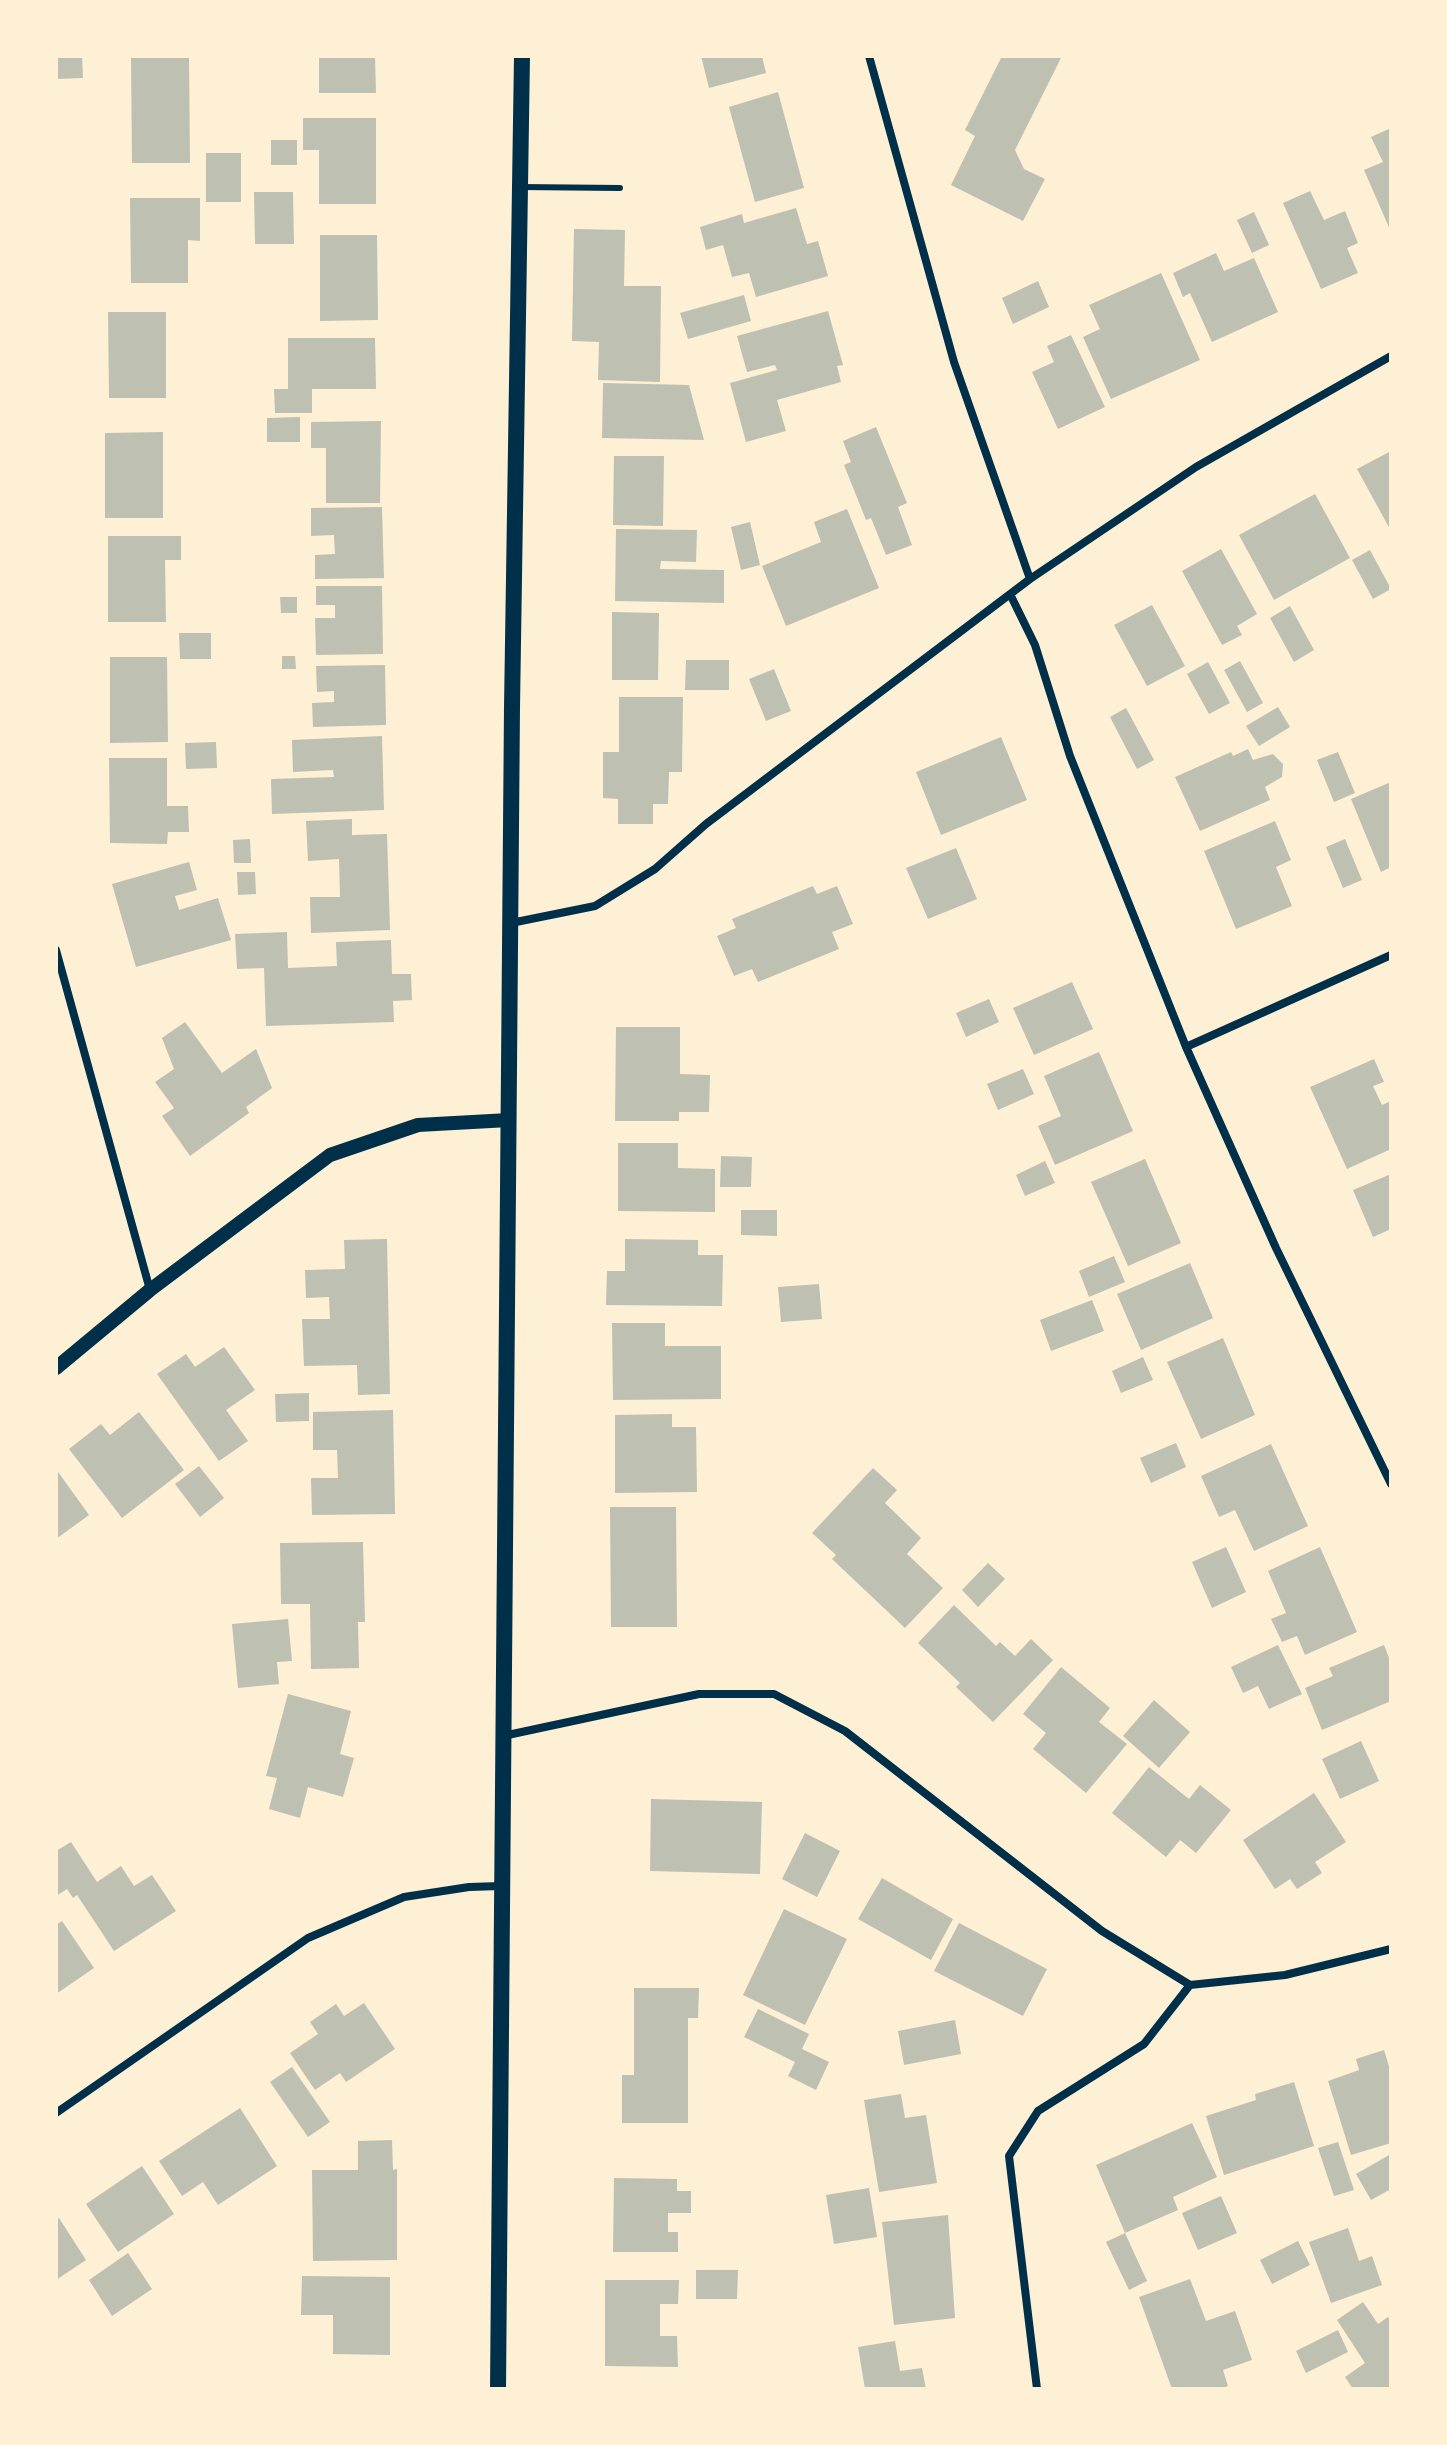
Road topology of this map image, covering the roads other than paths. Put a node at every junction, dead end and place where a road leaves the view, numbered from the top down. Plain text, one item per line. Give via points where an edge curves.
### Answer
1 (522, 56) edge
2 (869, 56) edge
3 (520, 187) junction
4 (620, 188) dead end
5 (1391, 356) edge
6 (1030, 579) junction
7 (1010, 594) junction
8 (511, 923) junction
9 (56, 950) edge
10 (1391, 955) edge
11 (1186, 1047) junction
12 (509, 1120) junction
13 (150, 1290) junction
14 (56, 1368) edge
15 (1391, 1454) edge
16 (1379, 1460) junction
17 (1391, 1484) edge
18 (503, 1736) junction
19 (501, 1886) junction
20 (1391, 1949) edge
21 (1190, 1985) junction
22 (56, 2113) edge
23 (498, 2389) edge
24 (1037, 2389) edge

1 - 3 main road
2 - 6 street via 954,362
3 - 4 lane
3 - 8 main road
5 - 6 street via 1196,467
6 - 7 street
7 - 8 street via 719,814 655,869 595,906
7 - 11 street via 1035,645 1070,756
8 - 12 main road
9 - 13 street
10 - 11 street
11 - 16 street
12 - 13 street via 418,1125 330,1155
12 - 18 main road
13 - 14 street
15 - 16 street
16 - 17 street
18 - 19 main road
18 - 21 street via 699,1694 774,1694 845,1731 1102,1931
19 - 22 street via 404,1897 308,1938
19 - 23 main road
20 - 21 street via 1285,1975
21 - 24 street via 1144,2044 1038,2111 1009,2156

